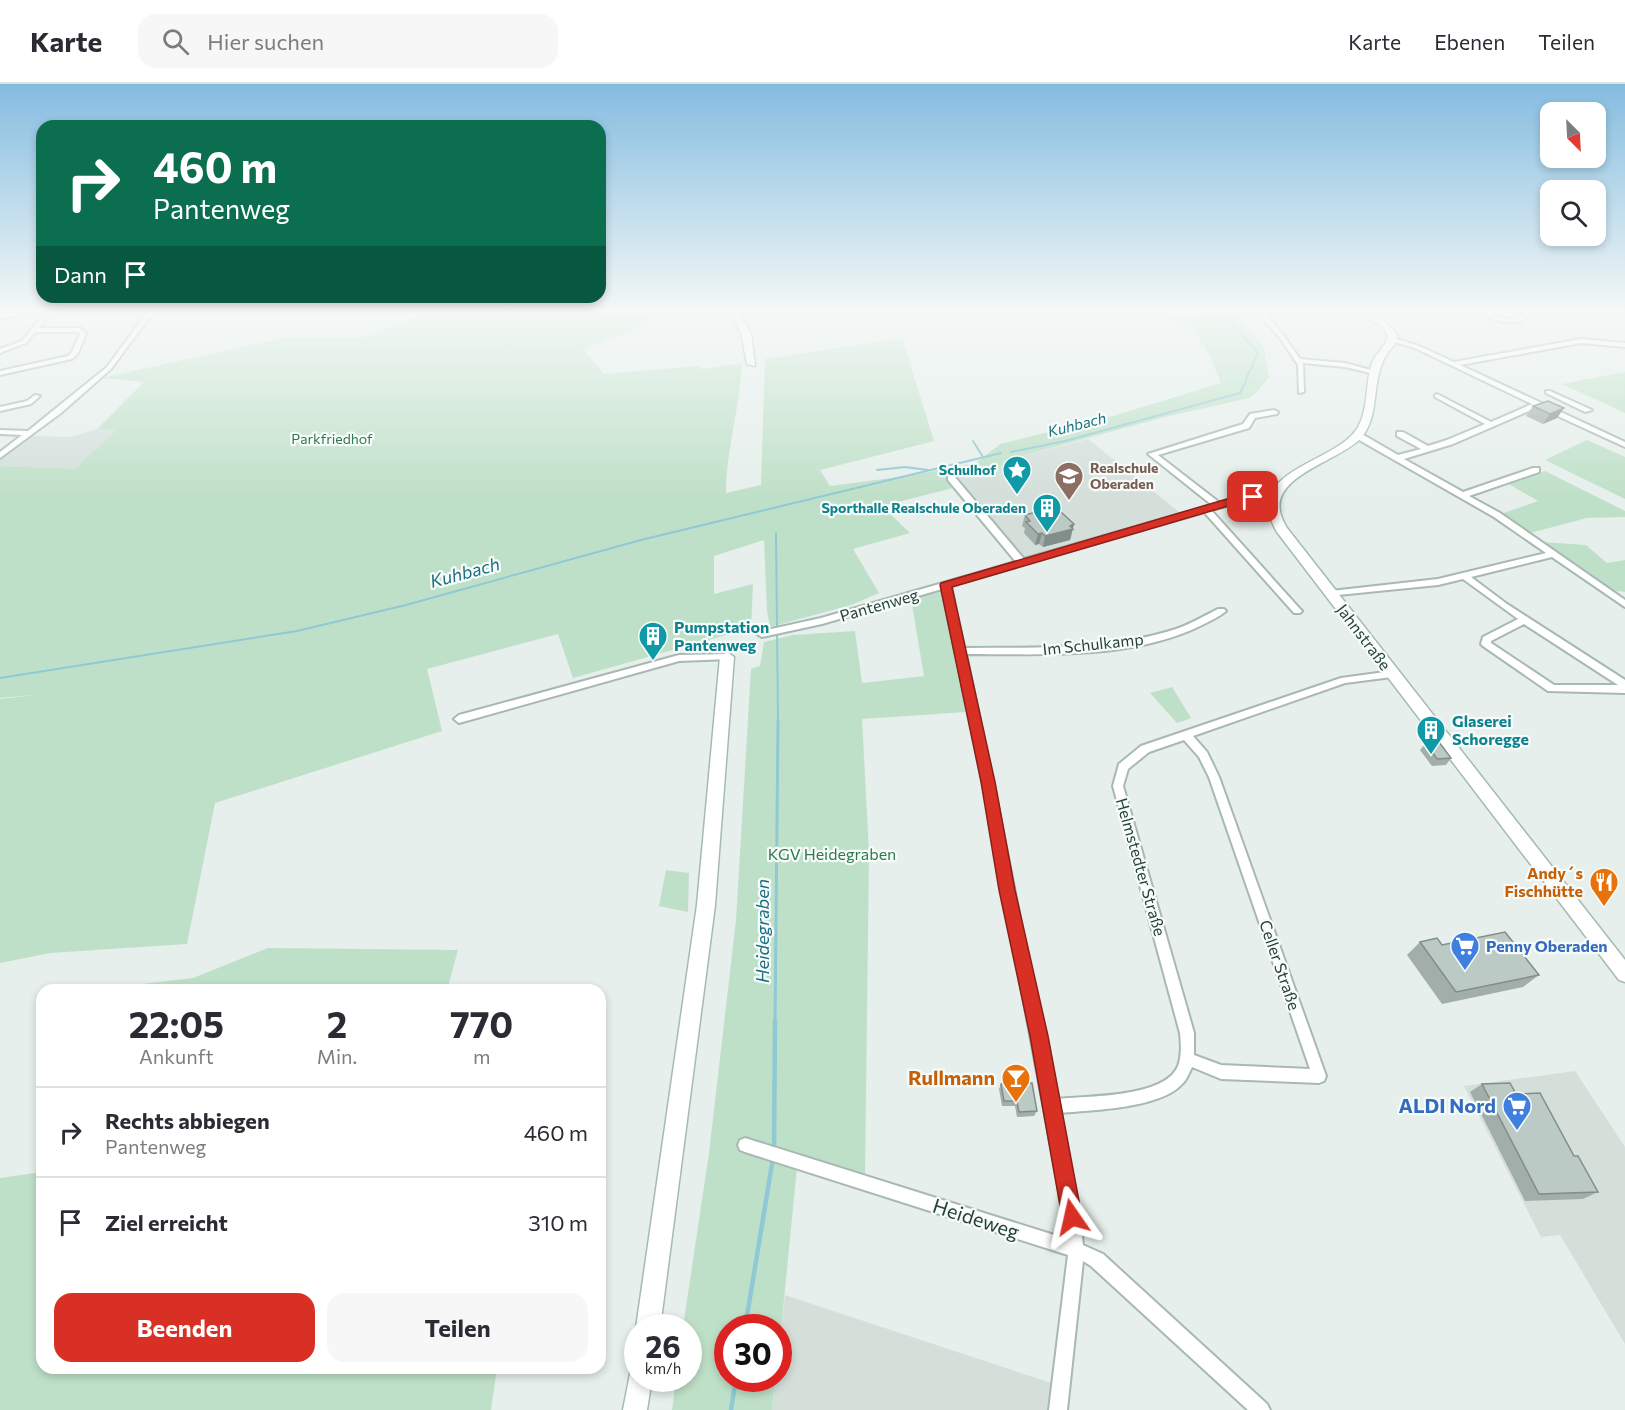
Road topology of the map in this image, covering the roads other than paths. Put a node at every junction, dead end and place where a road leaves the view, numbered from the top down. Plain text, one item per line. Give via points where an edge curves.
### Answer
1 (1375, 372) edge
2 (103, 373) edge
3 (1301, 373) edge
4 (1473, 373) edge
5 (1301, 392) dead end
6 (1548, 392) dead end
7 (37, 396) dead end
8 (1437, 396) dead end
9 (1567, 400) junction
10 (1538, 404) junction
11 (1548, 408) junction
12 (0, 409) edge
13 (1588, 410) dead end
14 (1274, 412) dead end
15 (1491, 425) junction
16 (0, 432) edge
17 (29, 433) junction
18 (1400, 434) dead end
19 (1357, 435) junction
20 (1625, 445) edge
21 (1426, 449) junction
22 (0, 456) edge
23 (1398, 458) junction
24 (1536, 471) dead end
25 (951, 478) dead end
26 (1463, 495) junction
27 (1272, 500) junction
28 (1219, 506) junction
29 (1206, 510) junction
30 (1554, 554) junction
31 (1022, 563) junction
32 (1466, 577) junction
33 (945, 585) junction
34 (1331, 594) junction
35 (1625, 604) edge
36 (1221, 611) dead end
37 (1297, 611) dead end
38 (1524, 620) junction
39 (766, 634) dead end
40 (959, 651) junction
41 (728, 657) joint
42 (1392, 674) junction
43 (1625, 685) edge
44 (1625, 689) edge
45 (459, 719) dead end
46 (1186, 735) junction
47 (1625, 974) edge
48 (1188, 1059) junction
49 (1051, 1107) junction
50 (745, 1145) dead end
51 (1076, 1250) junction
52 (650, 1314) edge
53 (638, 1392) edge
54 (635, 1410) edge
55 (1058, 1410) edge
56 (1261, 1410) edge

1 - 19 main road via 1370,411
2 - 17 street
3 - 5 street
4 - 10 street
6 - 9 street
7 - 12 street via 29,403
8 - 15 street
9 - 11 street
9 - 13 street
10 - 11 street
10 - 15 street
11 - 20 street
14 - 28 street via 1253,416 1246,426 1152,454
15 - 21 street
16 - 17 street
17 - 22 street
18 - 21 street
19 - 23 street
19 - 27 main road via 1346,446 1282,484
21 - 23 street
23 - 26 street
24 - 26 street
25 - 31 street
26 - 30 street
27 - 28 street, Pantenweg via 1246,498
27 - 34 main road, Jahnstraße via 1273,514 1281,529
28 - 29 street, Pantenweg
29 - 31 street, Pantenweg
29 - 37 street
30 - 32 street
30 - 35 street
31 - 33 street, Pantenweg
32 - 34 street
32 - 38 street
33 - 39 street, Pantenweg
33 - 40 street
34 - 42 main road, Jahnstraße
36 - 40 street, Im Schulkamp via 1180,630 1120,644
38 - 43 street
38 - 44 street via 1486,639 1486,644 1552,689
40 - 49 street
41 - 45 street via 679,658
41 - 52 main road via 706,903
42 - 46 street, Helmstedter Straße via 1344,680
42 - 47 main road, Jahnstraße
46 - 48 street, Helmstedter Straße via 1145,749 1128,760 1118,786 1187,1033
46 - 48 street, Celler Straße via 1203,755 1219,792 1319,1076 1221,1072
48 - 49 street via 1180,1077 1154,1096
49 - 51 street
50 - 51 street, Heideweg
51 - 55 street
51 - 56 street, Heideweg via 1097,1260
53 - 54 main road

